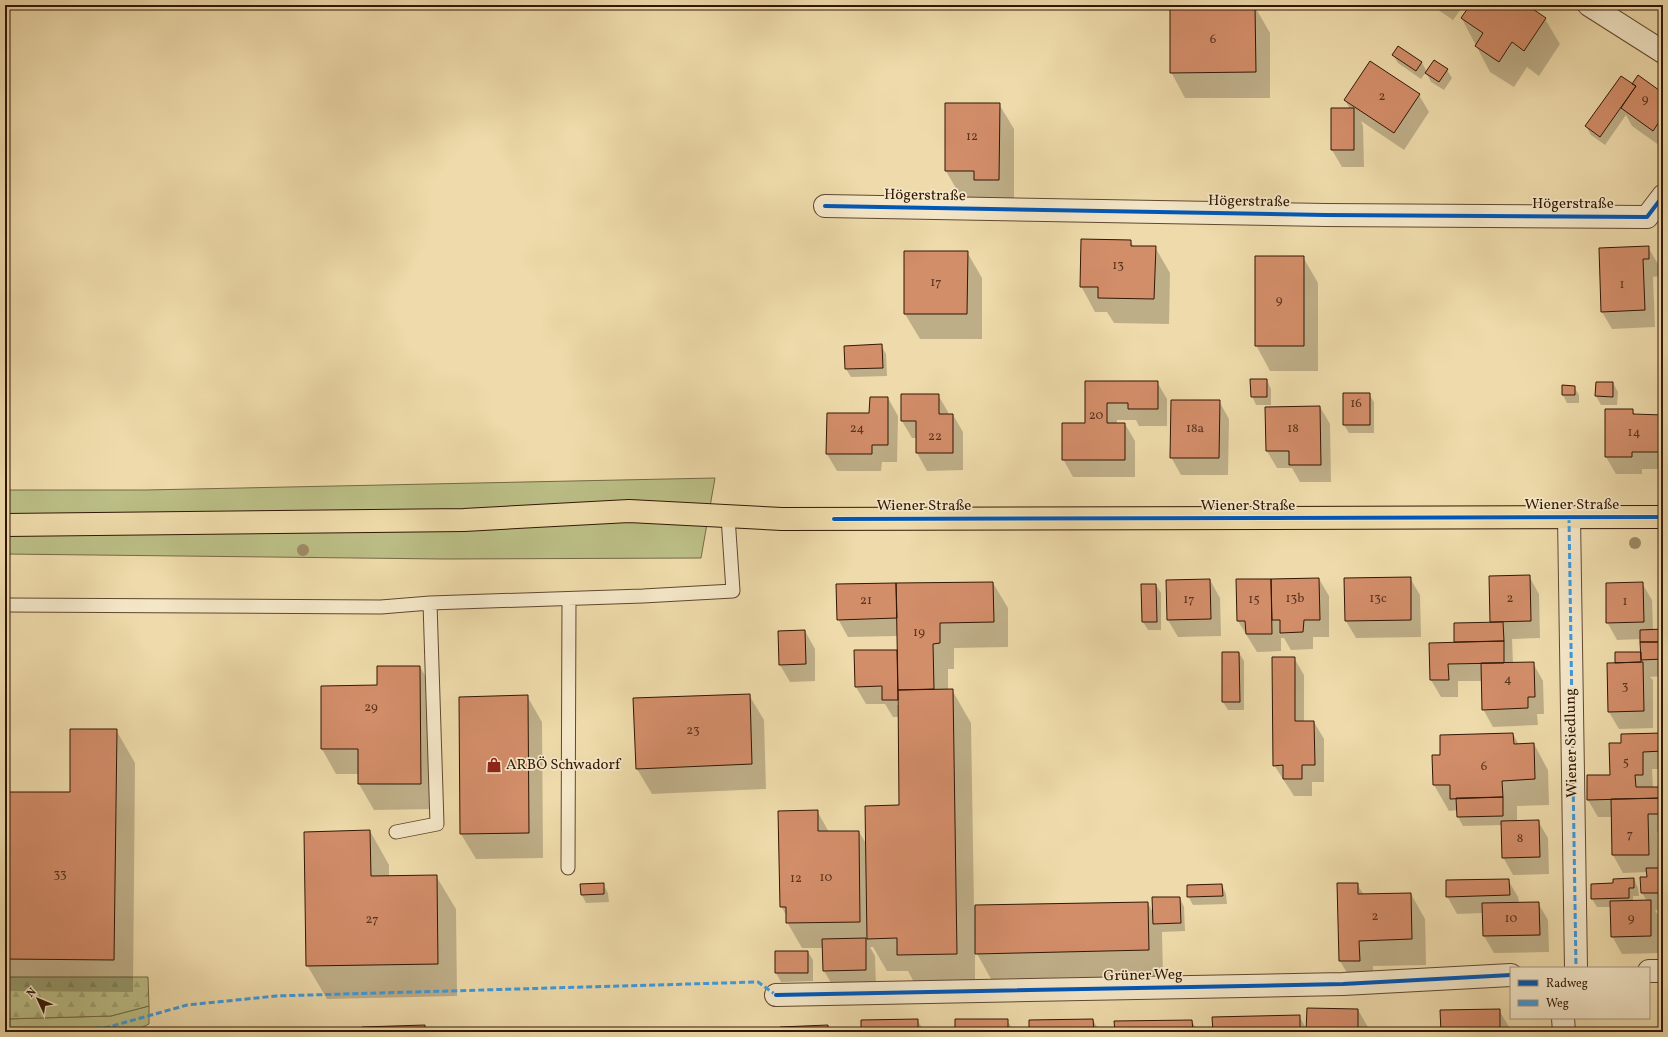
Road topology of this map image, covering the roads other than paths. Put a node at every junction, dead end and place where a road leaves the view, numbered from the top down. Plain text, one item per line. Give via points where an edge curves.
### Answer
1 (1589, 5) edge
2 (1663, 52) edge
3 (1663, 196) edge
4 (825, 206) dead end
5 (728, 517) junction
6 (1569, 517) junction
7 (1663, 517) edge
8 (5, 525) edge
9 (569, 599) junction
10 (430, 603) junction
11 (5, 605) edge
12 (396, 832) dead end
13 (568, 868) dead end
14 (1576, 967) edge
15 (1650, 971) edge
16 (1663, 971) edge
17 (1510, 974) edge
18 (776, 995) dead end
19 (1563, 1019) edge
20 (1564, 1032) edge

1 - 2 street
3 - 4 street, Högerstraße via 1647,217 1318,215
5 - 6 main road, Wiener Straße
5 - 8 main road, Wiener Straße via 629,511 464,520
5 - 9 lane via 734,591
6 - 7 main road, Wiener Straße
6 - 14 street, Wiener Siedlung
9 - 10 lane
9 - 13 lane
10 - 11 lane via 381,607
10 - 12 lane via 437,824
15 - 16 street
17 - 18 street, Grüner Weg via 1343,984
19 - 20 street

